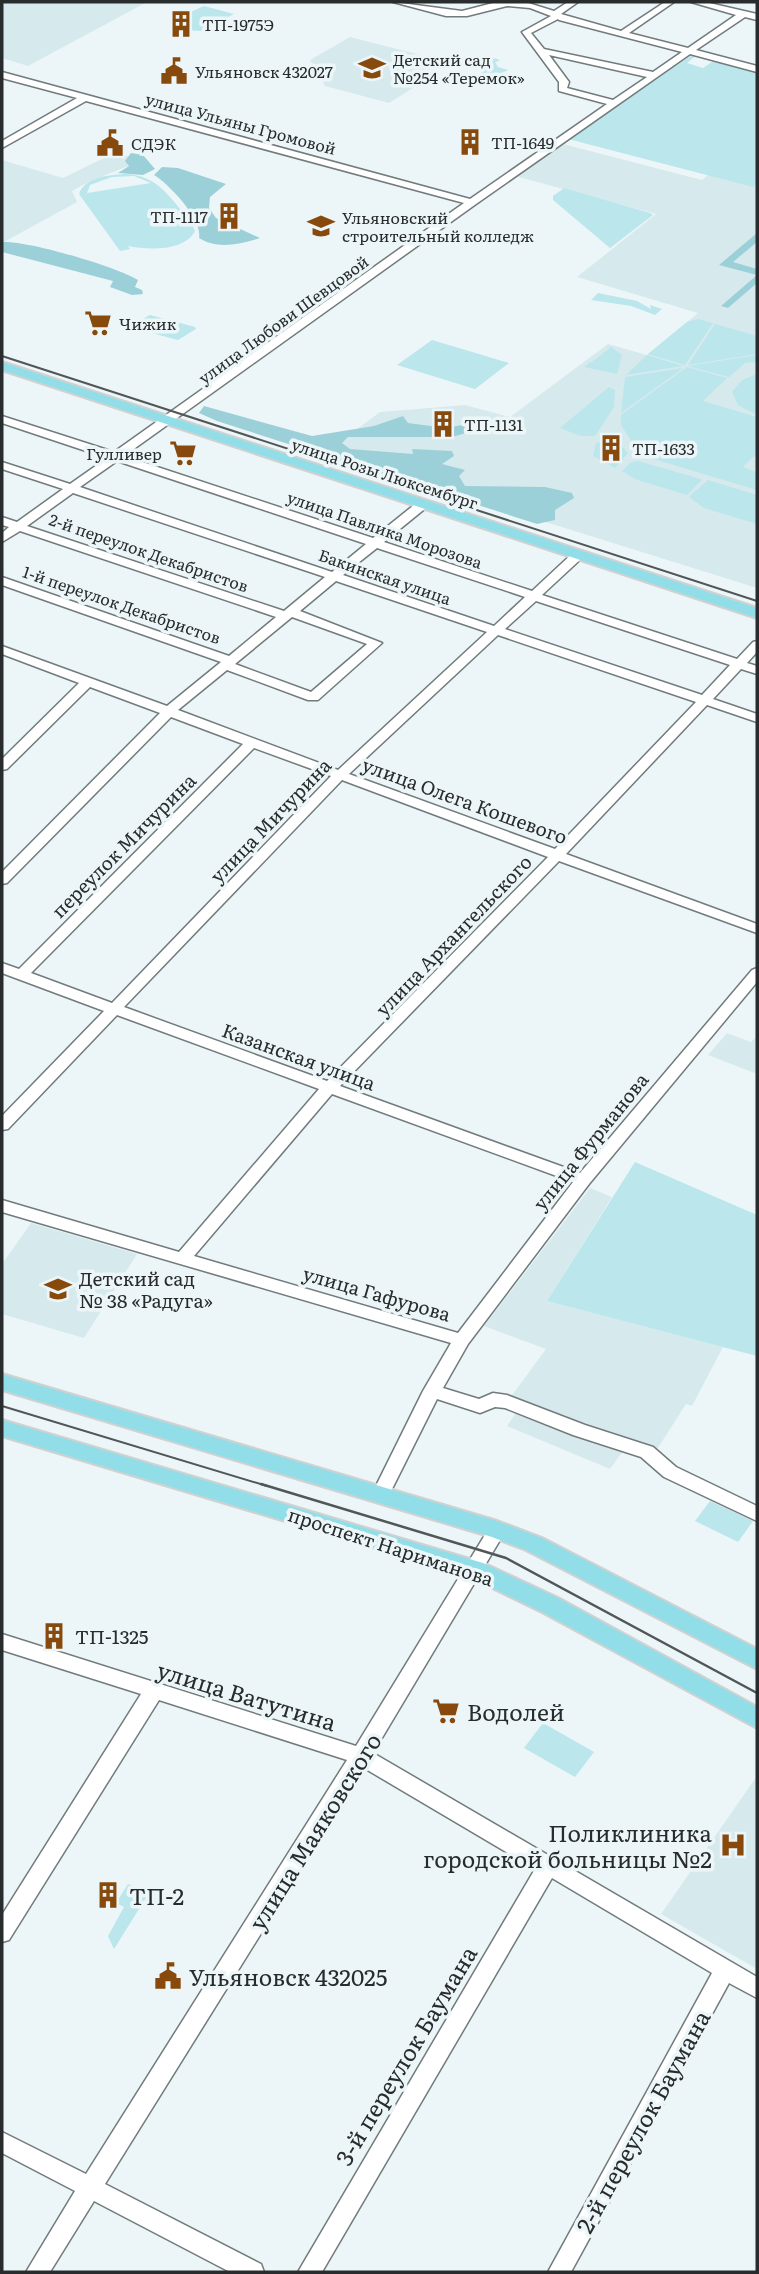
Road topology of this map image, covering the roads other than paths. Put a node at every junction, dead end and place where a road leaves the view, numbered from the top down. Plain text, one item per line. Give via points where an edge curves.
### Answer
1 (397, 2) edge
2 (574, 2) edge
3 (670, 2) edge
4 (695, 2) edge
5 (744, 13) junction
6 (557, 15) junction
7 (757, 17) edge
8 (623, 33) junction
9 (690, 50) junction
10 (541, 51) junction
11 (757, 69) edge
12 (2, 75) edge
13 (652, 75) junction
14 (86, 97) junction
15 (613, 103) junction
16 (2, 145) edge
17 (472, 202) junction
18 (2, 366) edge
19 (2, 419) edge
20 (167, 420) junction
21 (116, 457) junction
22 (2, 465) edge
23 (71, 489) junction
24 (423, 504) junction
25 (2, 521) edge
26 (18, 527) junction
27 (2, 538) edge
28 (376, 542) junction
29 (579, 554) junction
30 (335, 576) junction
31 (2, 581) edge
32 (532, 596) junction
33 (757, 613) edge
34 (288, 614) junction
35 (495, 630) junction
36 (376, 643) joint
37 (757, 645) edge
38 (5, 655) edge
39 (228, 663) junction
40 (739, 664) junction
41 (757, 670) edge
42 (87, 682) junction
43 (703, 701) junction
44 (168, 712) junction
45 (757, 718) edge
46 (252, 742) junction
47 (2, 766) edge
48 (340, 775) junction
49 (558, 855) junction
50 (2, 880) edge
51 (757, 929) edge
52 (2, 968) edge
53 (757, 973) edge
54 (21, 975) junction
55 (113, 1010) junction
56 (329, 1088) junction
57 (2, 1125) edge
58 (583, 1180) junction
59 (2, 1206) edge
60 (183, 1258) junction
61 (462, 1340) junction
62 (2, 1382) edge
63 (432, 1391) junction
64 (2, 1428) edge
65 (381, 1494) junction
66 (757, 1514) edge
67 (497, 1530) junction
68 (475, 1569) junction
69 (2, 1642) edge
70 (757, 1660) edge
71 (153, 1692) junction
72 (757, 1718) edge
73 (361, 1756) junction
74 (548, 1866) junction
75 (2, 1933) edge
76 (725, 1969) junction
77 (757, 1989) edge
78 (2, 2143) edge
79 (90, 2188) junction
80 (37, 2272) edge
81 (253, 2272) edge
82 (309, 2272) edge
83 (559, 2272) edge

1 - 6 street via 453,14 507,3
2 - 6 street
3 - 8 street
4 - 5 street
5 - 7 street
5 - 9 street, улица Любови Шевцовой
6 - 8 street
6 - 10 street via 526,32
8 - 9 street
9 - 11 street
9 - 13 street, улица Любови Шевцовой
10 - 13 street
10 - 15 street via 564,82 562,89
12 - 14 street, улица Ульяны Громовой
13 - 15 street, улица Любови Шевцовой
14 - 16 street
14 - 17 street, улица Ульяны Громовой
15 - 17 street, улица Любови Шевцовой
17 - 20 street, улица Любови Шевцовой
18 - 20 main road, улица Розы Люксембург
19 - 21 street, улица Павлика Морозова
20 - 21 street, улица Любови Шевцовой
20 - 24 main road, улица Розы Люксембург
21 - 23 street, улица Любови Шевцовой
21 - 28 street, улица Павлика Морозова
22 - 23 street, Бакинская улица
23 - 26 street, улица Любови Шевцовой
23 - 30 street, Бакинская улица
24 - 28 street
24 - 29 main road, улица Розы Люксембург
25 - 26 street, 2-й переулок Декабристов
26 - 27 street, улица Любови Шевцовой
26 - 34 street, 2-й переулок Декабристов
28 - 30 street
28 - 32 street, улица Павлика Морозова
29 - 32 street, улица Мичурина
29 - 33 main road, улица Розы Люксембург
30 - 34 street
30 - 35 street, Бакинская улица
31 - 39 street, 1-й переулок Декабристов
32 - 35 street, улица Мичурина
32 - 40 street, улица Павлика Морозова
34 - 36 street, 2-й переулок Декабристов
34 - 39 street
35 - 43 street, Бакинская улица
35 - 48 street, улица Мичурина
36 - 39 street, 1-й переулок Декабристов via 313,697
37 - 40 street, улица Архангельского
38 - 42 street, улица Олега Кошевого
39 - 44 street
40 - 41 street, улица Павлика Морозова
40 - 43 street, улица Архангельского
42 - 44 street, улица Олега Кошевого
42 - 47 street
43 - 45 street, Бакинская улица
43 - 49 street, улица Архангельского
44 - 46 street, улица Олега Кошевого
44 - 50 street
46 - 48 street, улица Олега Кошевого
46 - 54 street, переулок Мичурина
48 - 49 street, улица Олега Кошевого
48 - 55 street, улица Мичурина
49 - 51 street, улица Олега Кошевого
49 - 56 street, улица Архангельского
52 - 54 street, Казанская улица
53 - 58 street, улица Фурманова
54 - 55 street, Казанская улица
55 - 56 street, Казанская улица
55 - 57 street, улица Мичурина
56 - 58 street, Казанская улица
56 - 60 street, улица Архангельского
58 - 61 street, улица Фурманова
59 - 60 street, улица Гафурова
60 - 61 street, улица Гафурова
61 - 63 street, улица Гафурова
62 - 65 main road
63 - 65 street, улица Гафурова
63 - 66 street via 480,1406 493,1400 507,1402 648,1452 670,1472
64 - 68 main road, проспект Нариманова
65 - 67 main road
67 - 68 street, улица Маяковского
67 - 70 main road via 545,1549
68 - 72 main road, проспект Нариманова
68 - 73 street, улица Маяковского
69 - 71 street, улица Ватутина
71 - 73 street, улица Ватутина
71 - 75 street
73 - 74 street, улица Ватутина
73 - 79 street, улица Маяковского
74 - 76 street, улица Ватутина
74 - 82 street, 3-й переулок Баумана
76 - 77 street, улица Ватутина
76 - 83 street, 2-й переулок Баумана
78 - 79 street
79 - 80 street, улица Маяковского
79 - 81 street

